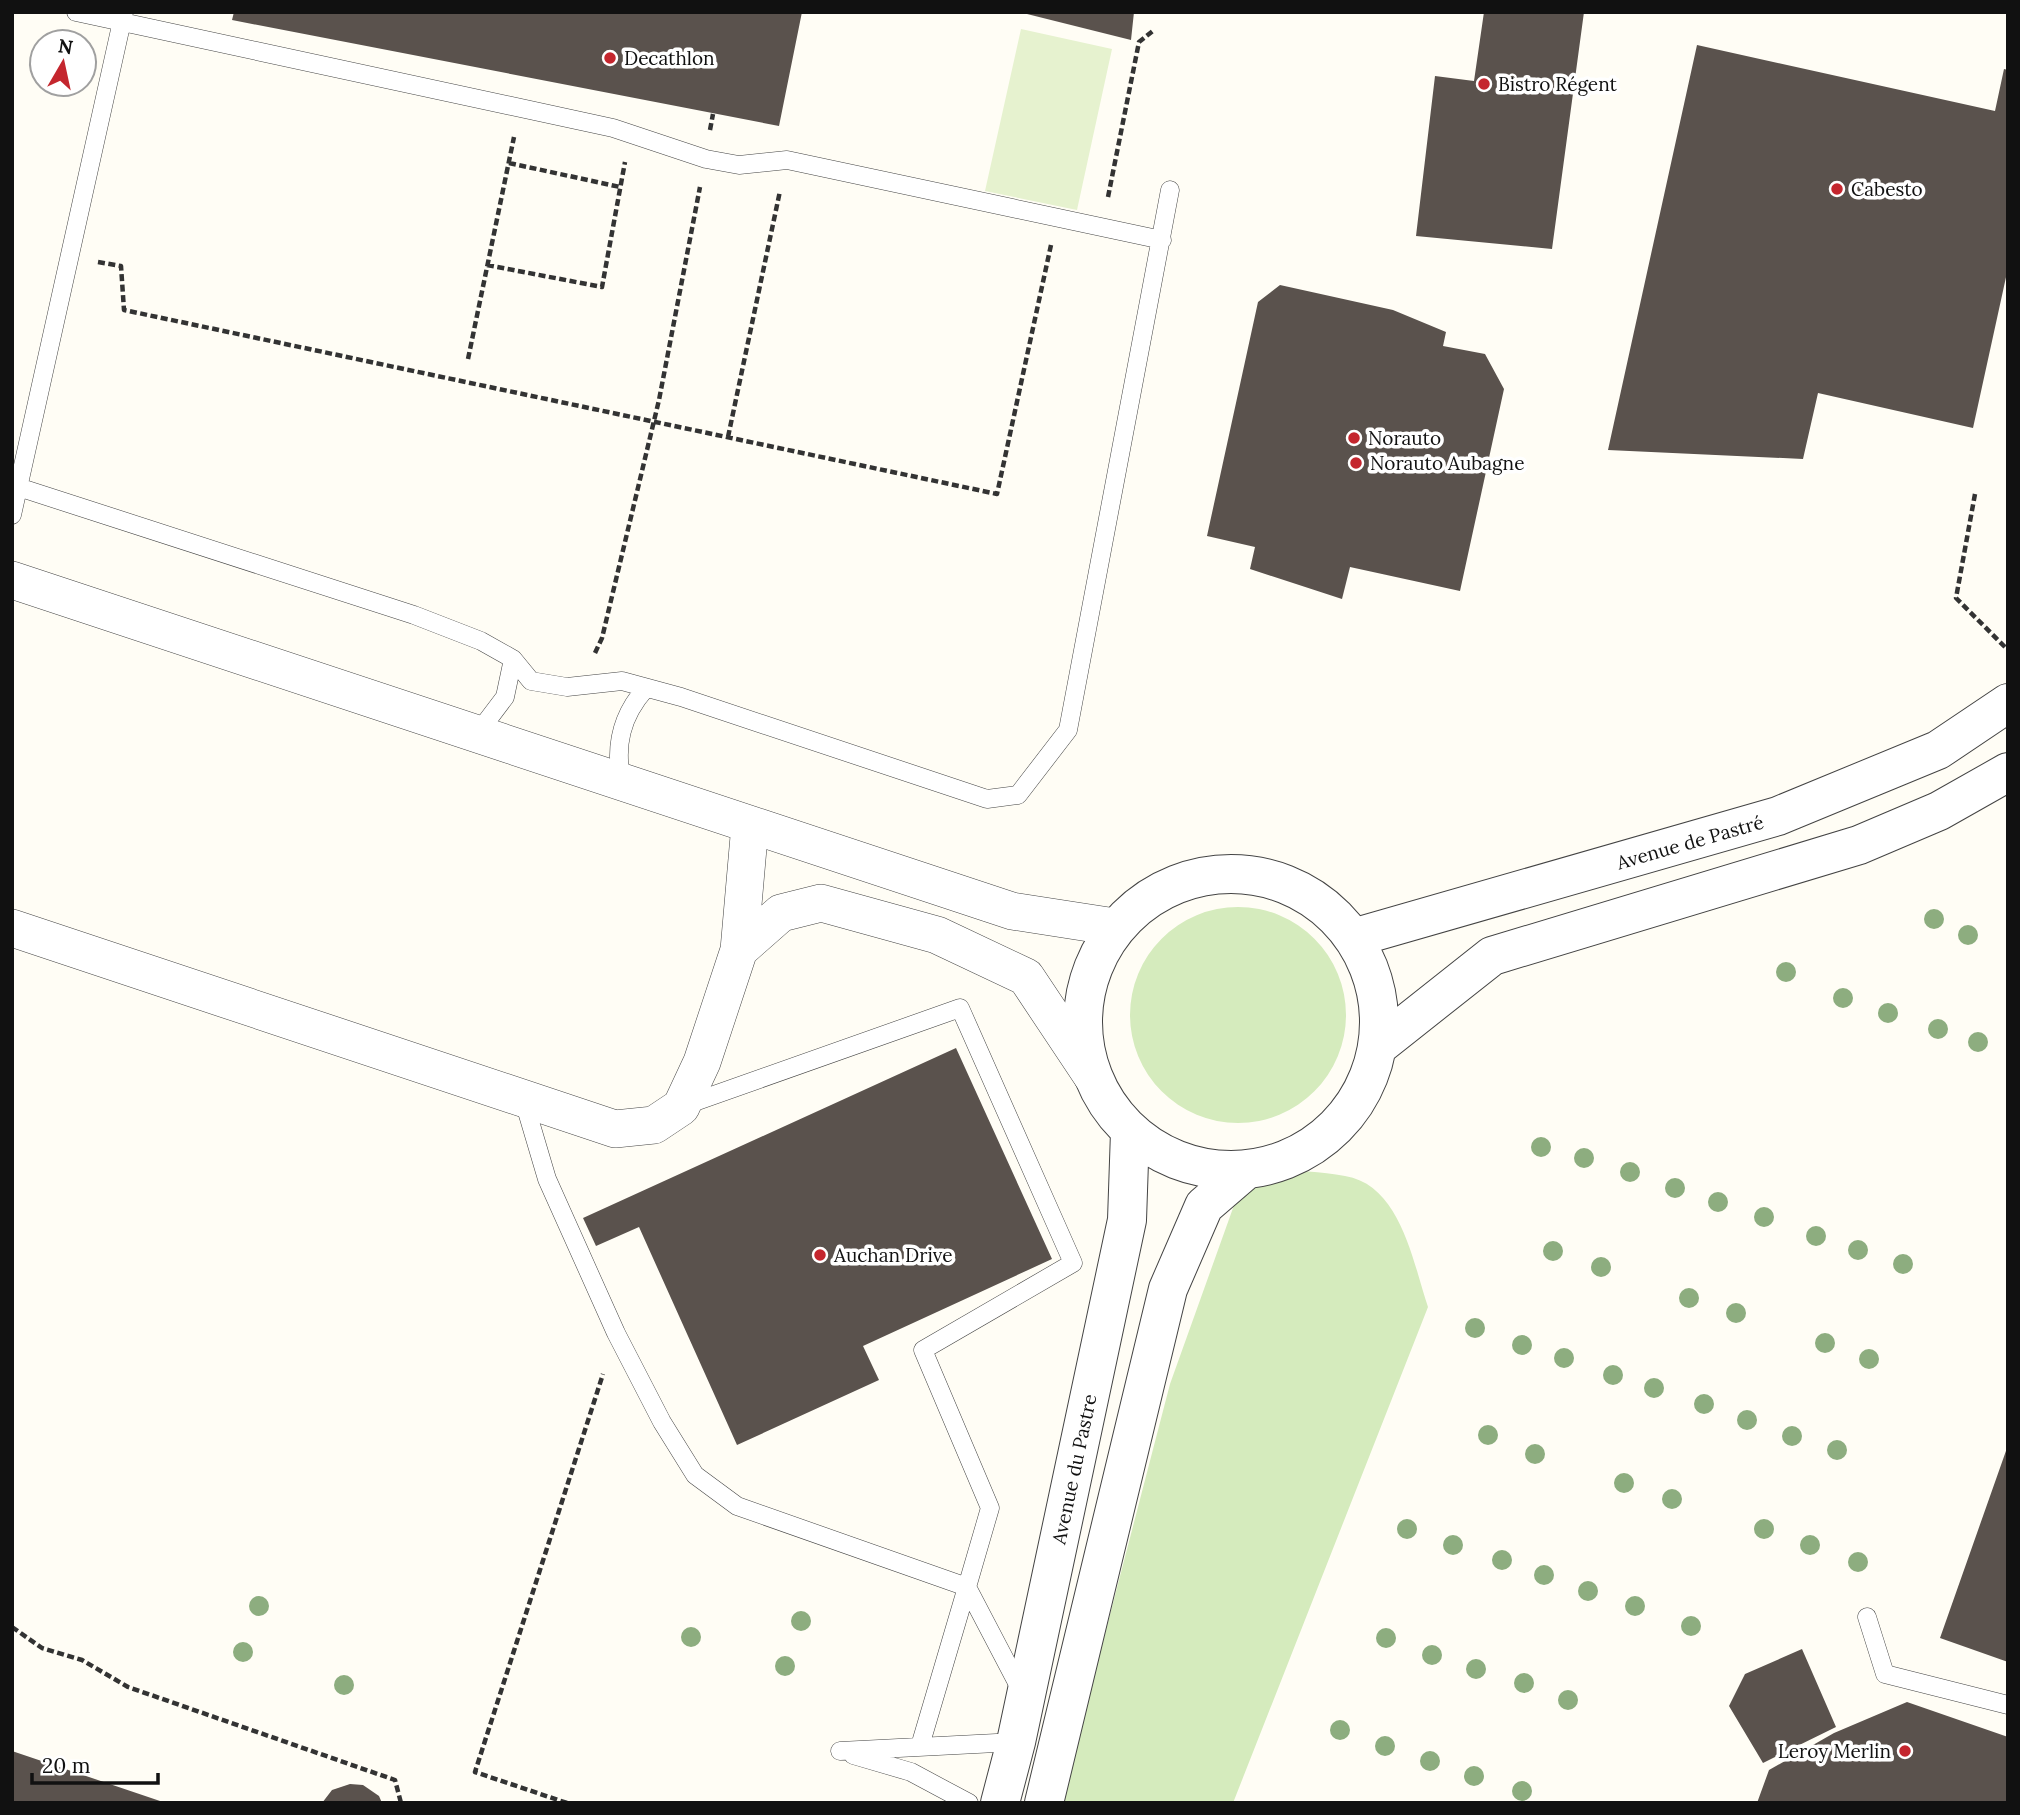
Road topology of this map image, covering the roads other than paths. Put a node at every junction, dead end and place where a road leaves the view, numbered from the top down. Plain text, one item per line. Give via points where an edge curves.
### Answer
1 (76, 12) edge
2 (123, 17) edge
3 (1170, 190) dead end
4 (1162, 240) junction
5 (15, 486) edge
6 (12, 515) edge
7 (12, 580) edge
8 (513, 659) junction
9 (646, 688) junction
10 (2008, 703) edge
11 (477, 734) junction
12 (2008, 772) edge
13 (622, 782) junction
14 (750, 825) junction
15 (1115, 927) junction
16 (12, 928) edge
17 (1353, 938) junction
18 (739, 950) junction
19 (1377, 1047) junction
20 (1092, 1076) junction
21 (523, 1098) junction
22 (681, 1107) junction
23 (1130, 1132) junction
24 (1247, 1169) junction
25 (967, 1587) junction
26 (1867, 1617) dead end
27 (1025, 1697) junction
28 (2008, 1705) edge
29 (1016, 1742) junction
30 (920, 1746) junction
31 (969, 1803) edge
32 (1000, 1803) edge
33 (1044, 1803) edge

1 - 2 lane
2 - 4 lane via 630,133 705,159 738,165 787,160
2 - 5 lane
3 - 4 lane
4 - 9 lane via 1068,730 1018,795 987,799
5 - 6 lane
5 - 8 lane via 414,615
7 - 11 street
8 - 9 lane via 531,681 567,687 622,681
8 - 11 lane via 505,697
9 - 13 lane via 631,705 616,755
10 - 17 street, Avenue de Pastré via 1938,750 1778,816
11 - 13 street
12 - 19 street via 1939,811 1859,845 1492,956
13 - 14 street
14 - 15 street via 1012,911
14 - 18 street
15 - 17 street via 1146,899 1176,884 1232,873 1259,876 1314,899 1336,916
15 - 20 street via 1099,953 1082,1002
16 - 21 street
17 - 19 street via 1369,970 1378,1004 1381,1026
18 - 20 street via 781,913 821,903 937,935 1026,977
18 - 22 street via 702,1062
19 - 24 street via 1373,1069 1357,1103 1329,1134 1286,1160
20 - 23 street
21 - 22 street via 615,1129 654,1125
21 - 25 lane via 547,1179 616,1333 695,1475 737,1506
22 - 25 lane via 960,1008 1073,1264 923,1350 990,1508
23 - 24 street via 1196,1167
23 - 27 street, Avenue du Pastre via 1128,1220
24 - 33 street via 1203,1206 1168,1289
25 - 27 lane
25 - 30 lane
26 - 28 lane via 1885,1674
27 - 29 street, Avenue du Pastre
29 - 30 lane
29 - 32 street, Avenue du Pastre
30 - 31 lane via 840,1751 911,1772

